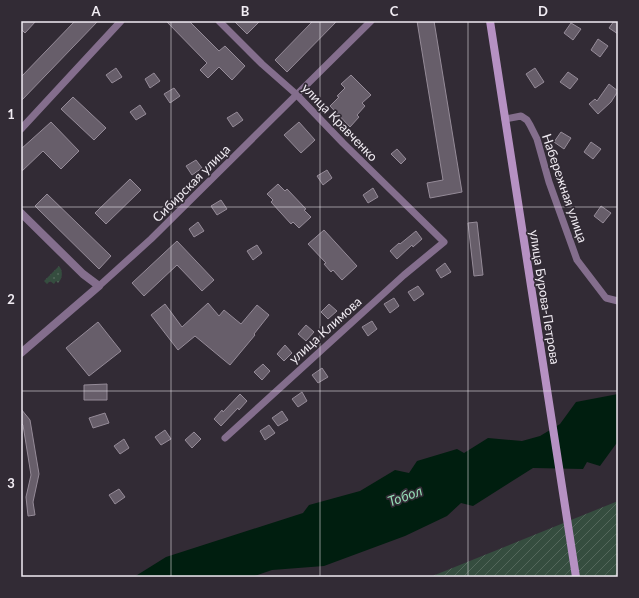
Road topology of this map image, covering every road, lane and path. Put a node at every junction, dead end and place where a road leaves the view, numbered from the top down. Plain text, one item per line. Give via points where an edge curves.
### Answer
1 (121, 21) edge
2 (219, 21) edge
3 (371, 21) edge
4 (490, 21) edge
5 (296, 94) junction
6 (505, 119) junction
7 (21, 129) edge
8 (21, 214) edge
9 (444, 242) joint
10 (99, 286) junction
11 (618, 301) edge
12 (21, 353) edge
13 (225, 438) dead end
14 (576, 577) edge

1 - 7 street
2 - 5 street, улица Кравченко
3 - 5 street, Сибирская улица
4 - 6 main road, улица Бурова-Петрова
5 - 9 street, улица Кравченко
5 - 10 street, Сибирская улица via 162,229
6 - 11 street, Набережная улица via 521,116 527,120 537,139 549,182 577,260 606,298
6 - 14 main road, улица Бурова-Петрова
8 - 10 street via 83,274
9 - 13 street, улица Климова
10 - 12 street, Сибирская улица

